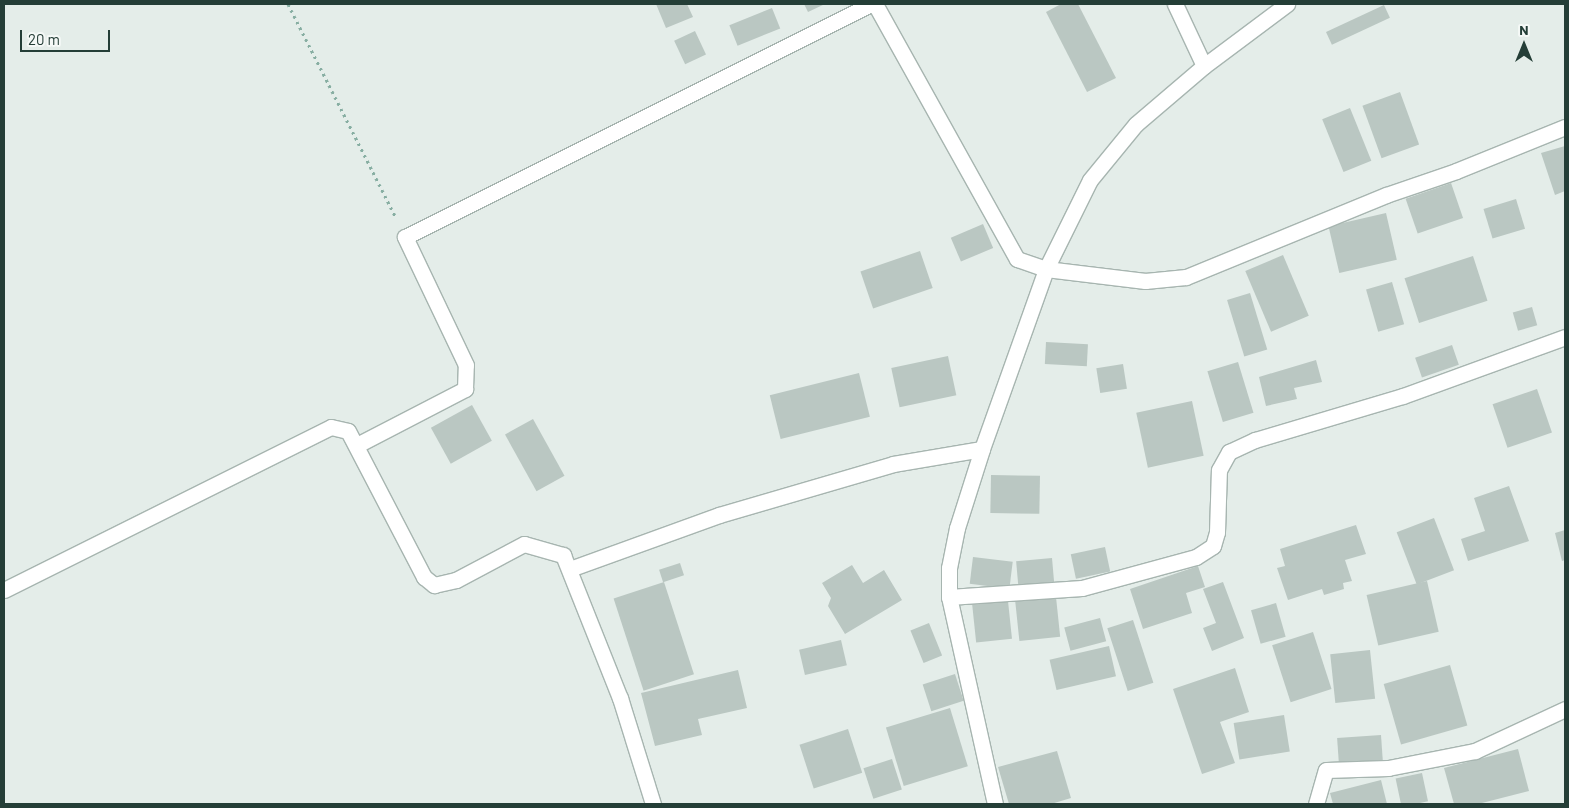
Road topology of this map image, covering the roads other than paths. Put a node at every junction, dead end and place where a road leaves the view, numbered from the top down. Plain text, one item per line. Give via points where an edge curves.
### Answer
1 (873, 4) edge
2 (1175, 4) edge
3 (1287, 4) edge
4 (1204, 66) junction
5 (1565, 127) edge
6 (1046, 269) junction
7 (1565, 337) edge
8 (357, 445) junction
9 (982, 449) junction
10 (570, 569) junction
11 (4, 590) edge
12 (949, 597) junction
13 (1565, 709) edge
14 (653, 804) edge
15 (994, 804) edge
16 (1316, 804) edge

1 - 6 street via 1017,259
1 - 8 street via 405,237 466,365 466,389
2 - 4 street
3 - 4 street
4 - 6 street via 1136,124 1090,180
5 - 6 street via 1386,195 1186,277 1145,281
6 - 9 street
7 - 12 street via 1403,396 1255,440 1229,452 1219,470 1217,532 1213,546 1196,557 1082,588
8 - 10 street via 424,577 434,585 456,580 524,544 563,555
8 - 11 street via 348,431 332,427
9 - 10 street via 884,466 720,516
9 - 12 street via 957,528 949,568
10 - 14 street via 620,698
12 - 15 street
13 - 16 street via 1475,751 1388,768 1326,770

